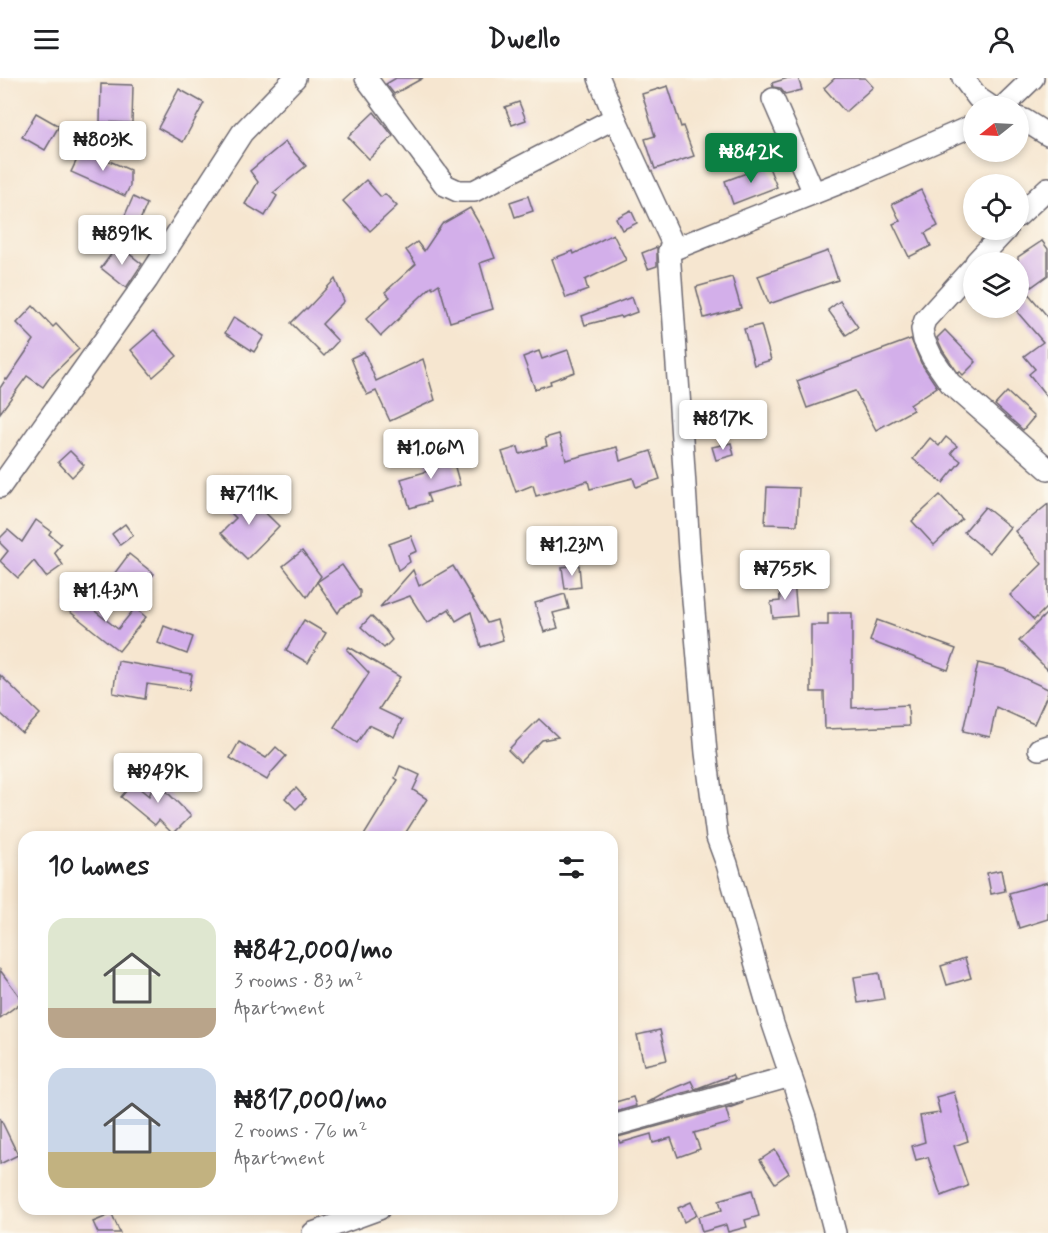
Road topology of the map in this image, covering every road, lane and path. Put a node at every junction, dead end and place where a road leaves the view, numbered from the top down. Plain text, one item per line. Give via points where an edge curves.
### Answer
1 (295, 78) edge
2 (366, 78) edge
3 (599, 78) edge
4 (963, 78) edge
5 (1033, 78) edge
6 (976, 96) edge
7 (1014, 96) edge
8 (773, 99) dead end
9 (615, 118) junction
10 (1029, 123) edge
11 (963, 130) edge
12 (1048, 135) edge
13 (1048, 188) edge
14 (814, 193) junction
15 (1029, 206) edge
16 (997, 240) edge
17 (669, 252) junction
18 (986, 252) edge
19 (963, 277) edge
20 (1048, 469) edge
21 (0, 487) edge
22 (791, 1076) junction
23 (618, 1124) edge
24 (362, 1215) edge
25 (313, 1233) edge
26 (835, 1233) edge

1 - 21 street via 242,133 147,280
2 - 9 street via 445,185 458,191 474,191
3 - 9 street
4 - 6 street
5 - 7 street
8 - 14 street
9 - 17 street via 672,242
10 - 12 street
11 - 14 street
13 - 15 street
14 - 17 street
16 - 18 street
17 - 22 street via 690,564 717,837
19 - 20 street via 925,320 924,340 950,383
22 - 23 street
22 - 26 street via 806,1118
24 - 25 street

